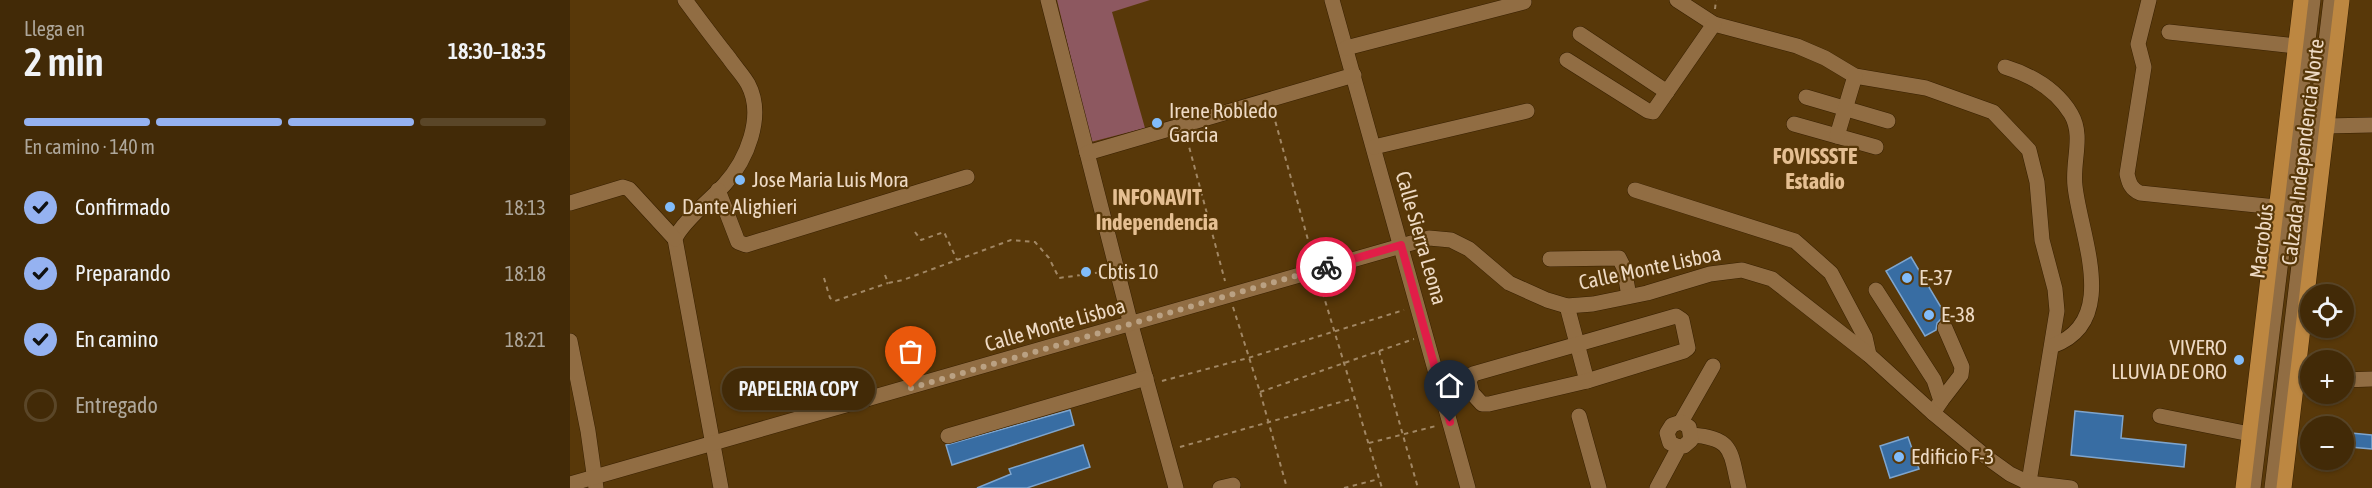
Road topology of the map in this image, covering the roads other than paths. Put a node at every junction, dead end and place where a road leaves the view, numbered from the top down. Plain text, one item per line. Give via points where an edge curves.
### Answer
1 (685, 0) edge
2 (1048, 0) edge
3 (1332, 0) edge
4 (1677, 0) edge
5 (2149, 0) edge
6 (2301, 0) edge
7 (2313, 0) edge
8 (2331, 0) edge
9 (2342, 0) edge
10 (1524, 2) dead end
11 (1714, 24) junction
12 (2169, 32) dead end
13 (1580, 34) dead end
14 (2296, 46) junction
15 (1346, 48) junction
16 (1567, 60) dead end
17 (2005, 67) dead end
18 (1354, 75) junction
19 (1855, 76) junction
20 (1667, 92) junction
21 (1806, 97) dead end
22 (1845, 108) junction
23 (1527, 111) dead end
24 (1888, 121) dead end
25 (1794, 124) dead end
26 (2372, 125) edge
27 (2326, 126) junction
28 (1837, 136) junction
29 (1374, 147) junction
30 (1876, 147) dead end
31 (1087, 153) junction
32 (967, 177) dead end
33 (718, 190) junction
34 (1635, 190) dead end
35 (570, 203) edge
36 (2276, 207) junction
37 (675, 239) junction
38 (1401, 245) junction
39 (1550, 259) dead end
40 (1876, 290) dead end
41 (1629, 296) junction
42 (1567, 306) junction
43 (1131, 325) junction
44 (1945, 328) dead end
45 (570, 341) edge
46 (1579, 345) junction
47 (2052, 346) junction
48 (2307, 350) edge
49 (1869, 355) junction
50 (1713, 366) dead end
51 (2372, 379) edge
52 (2354, 380) edge
53 (1147, 381) junction
54 (1587, 381) junction
55 (2300, 402) edge
56 (1937, 407) junction
57 (1579, 416) dead end
58 (2160, 416) dead end
59 (1682, 422) junction
60 (2250, 434) junction
61 (1692, 435) junction
62 (948, 436) dead end
63 (712, 444) junction
64 (1679, 447) junction
65 (595, 483) edge
66 (570, 484) edge
67 (2028, 485) edge
68 (721, 488) edge
69 (1176, 488) edge
70 (1468, 488) edge
71 (1599, 488) edge
72 (1657, 488) edge
73 (1739, 488) edge
74 (2071, 488) edge
75 (2243, 488) edge
76 (2253, 488) edge
77 (2272, 488) edge
78 (2284, 488) edge

1 - 33 street via 748,84 754,104 754,127 745,151
2 - 31 street
3 - 15 street, Calle Sierra Leona
4 - 11 street
5 - 36 street via 2138,44 2144,67 2127,174 2129,183 2140,192
6 - 14 main road, Calzada Independencia Norte
7 - 76 street, Macrobús
8 - 77 street, Macrobús
9 - 27 main road, Calzada Independencia Norte
10 - 15 street
11 - 19 street via 1797,46
11 - 20 street
12 - 14 street
13 - 20 street
14 - 36 main road, Calzada Independencia Norte
15 - 18 street, Calle Sierra Leona
16 - 20 street via 1648,111 1653,112
17 - 47 street via 2032,77 2055,94 2070,113 2077,133 2074,185 2089,252 2092,293 2077,329
18 - 29 street, Calle Sierra Leona
18 - 31 street
19 - 22 street
19 - 47 street via 1926,88 1993,112 2029,150 2037,182 2042,240 2055,289 2057,311
21 - 22 street
22 - 24 street
22 - 28 street
23 - 29 street
25 - 28 street
26 - 27 street
27 - 48 main road, Calzada Independencia Norte
28 - 30 street
29 - 38 street, Calle Sierra Leona
31 - 43 street
32 - 33 street via 746,245 738,242
33 - 37 street via 688,219
34 - 49 street via 1795,241 1831,273 1865,337
35 - 37 street via 623,187 629,189
36 - 60 main road, Calzada Independencia Norte
37 - 63 street
38 - 42 street, Calle Monte Lisboa via 1429,238 1451,240 1469,249 1509,283
38 - 43 street, Calle Monte Lisboa
38 - 70 street, Calle Sierra Leona
39 - 41 street via 1619,258
40 - 56 street via 1934,380
41 - 42 street, Calle Monte Lisboa
41 - 49 street, Calle Monte Lisboa via 1710,274 1742,270 1772,279
42 - 46 street
43 - 53 street
43 - 63 street, Calle Monte Lisboa
44 - 56 street via 1962,367 1961,375
45 - 65 street
46 - 54 street
46 - 54 street via 1676,316 1682,320 1689,344 1684,351
46 - 54 street via 1473,374 1469,381 1477,400 1489,404
47 - 67 street
49 - 56 street, Calle Monte Lisboa
50 - 59 street
51 - 52 street
53 - 62 street
53 - 69 street
55 - 78 main road, Calzada Independencia Norte
56 - 67 street, Calle Monte Lisboa via 1984,456
57 - 71 street
58 - 60 street
59 - 61 street
59 - 64 street via 1672,425 1667,433 1670,443
60 - 75 main road, Calzada Independencia Norte
61 - 64 street via 1688,444
61 - 73 street via 1713,436 1728,448
63 - 65 street, Calle Monte Lisboa
63 - 68 street
64 - 72 street
65 - 66 street, Calle Monte Lisboa
67 - 74 street, Calle Monte Lisboa

